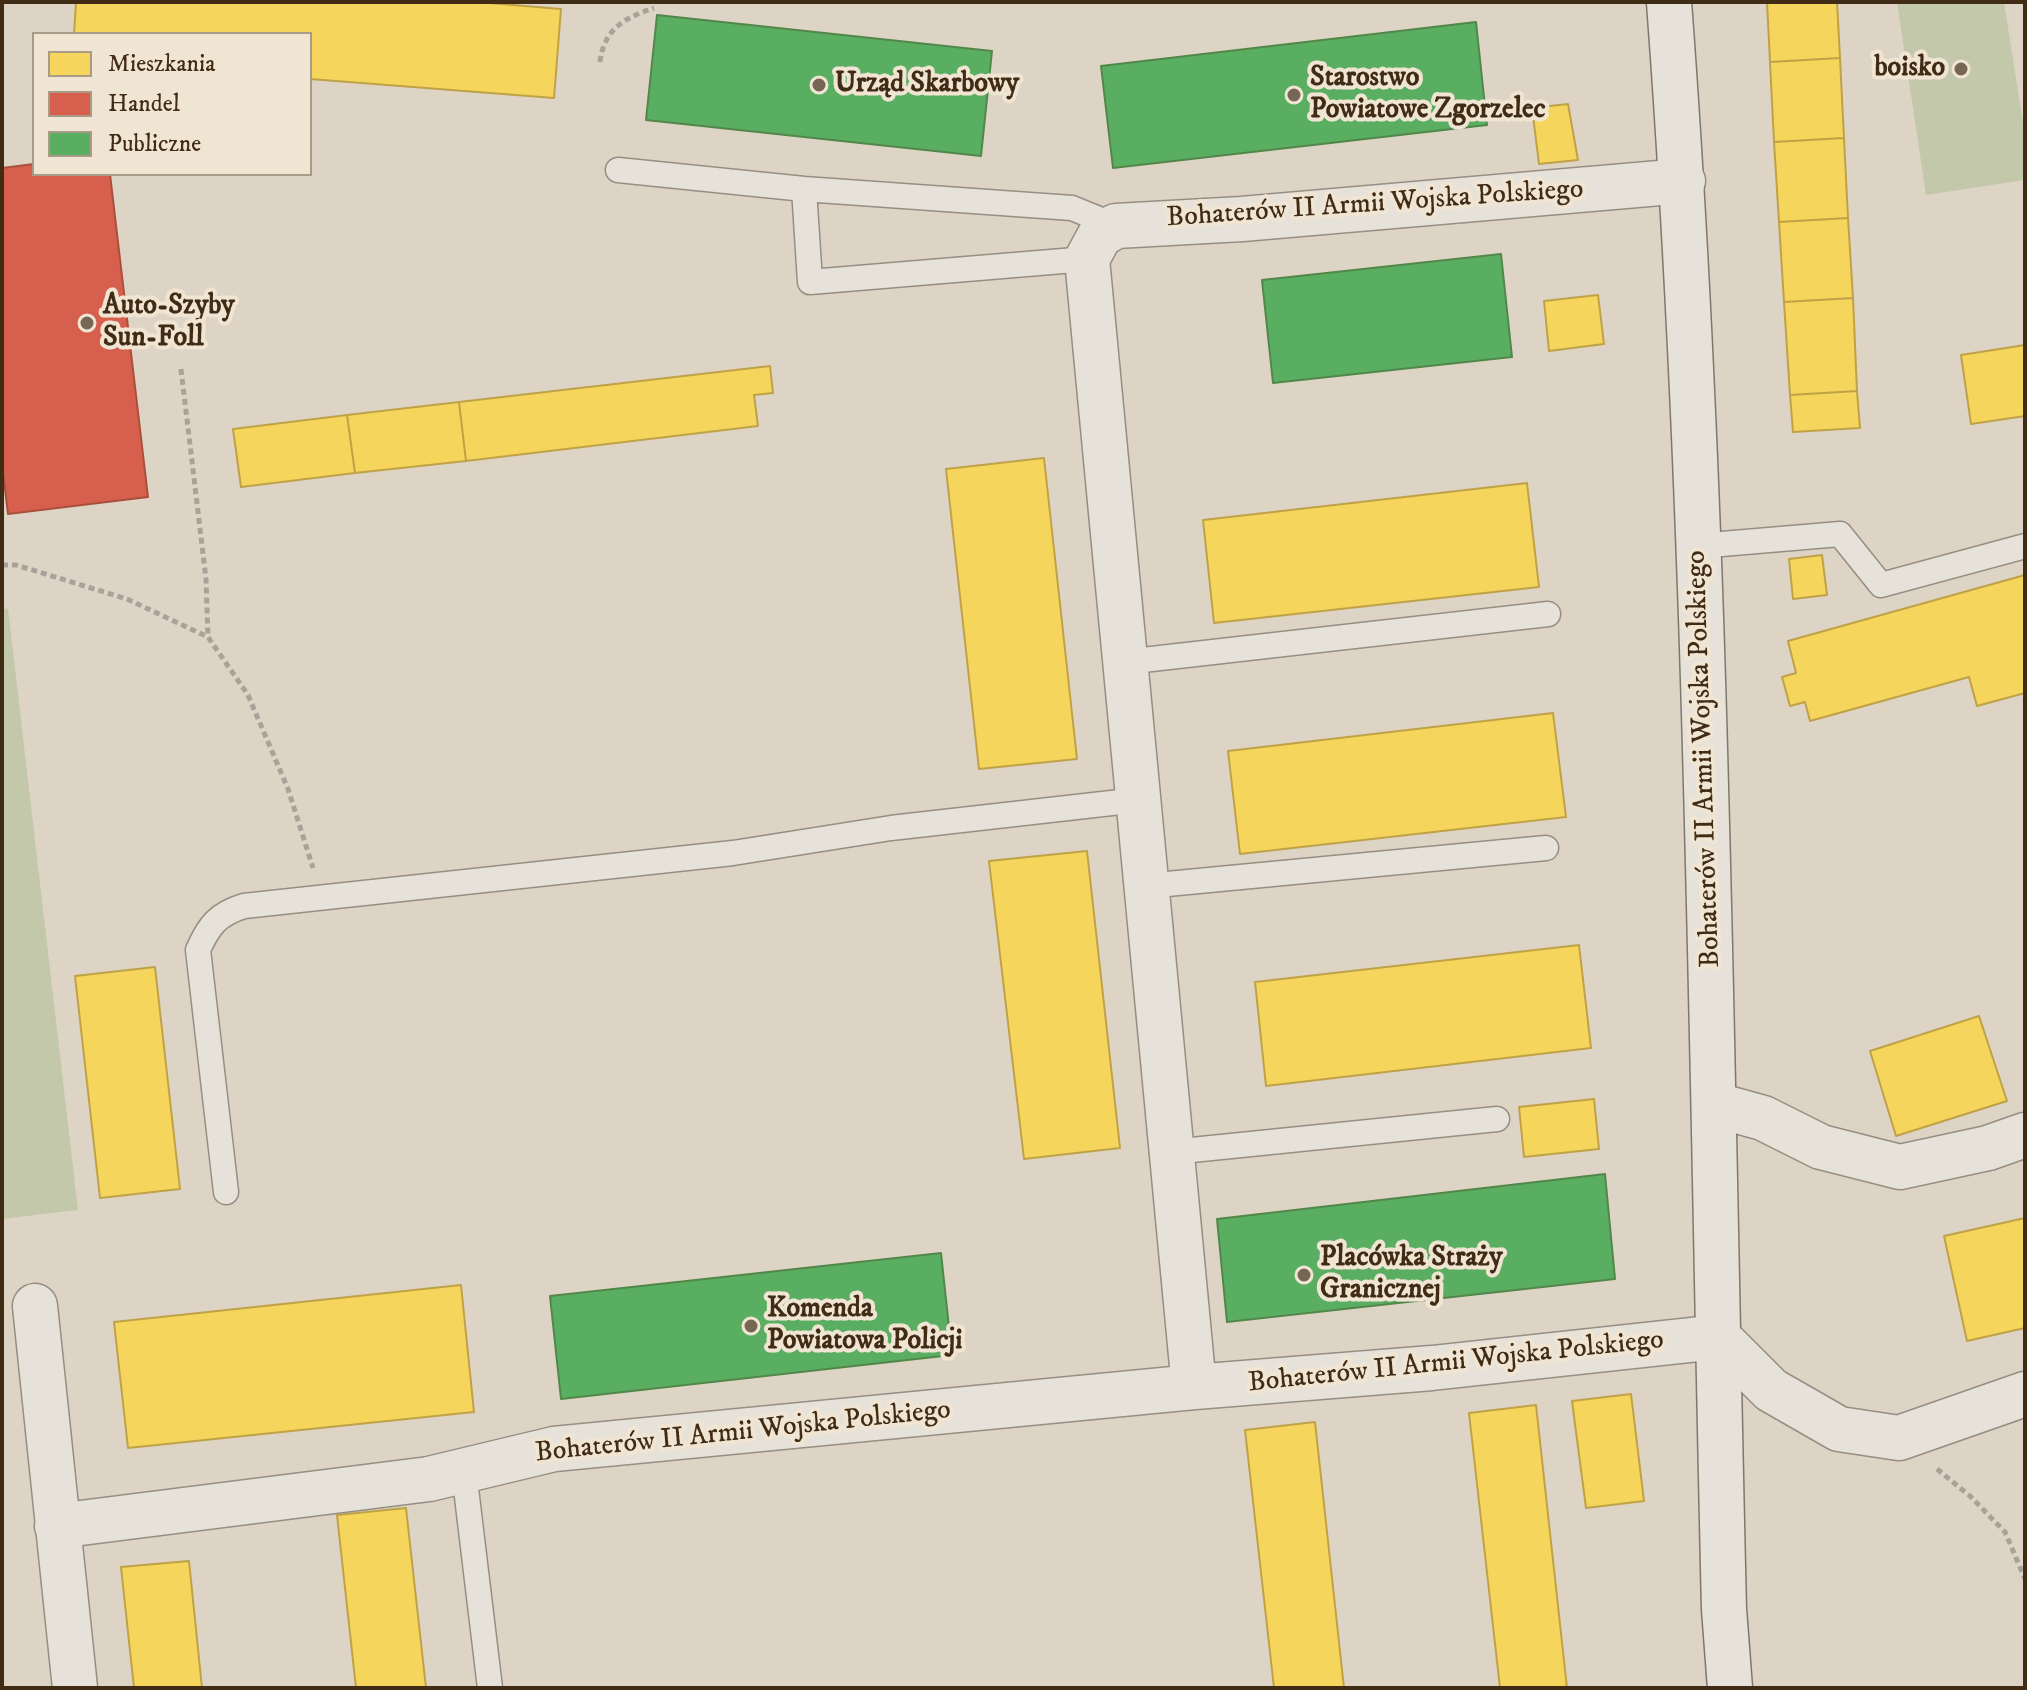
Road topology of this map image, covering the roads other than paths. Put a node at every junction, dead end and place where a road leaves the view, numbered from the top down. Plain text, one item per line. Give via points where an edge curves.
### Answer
1 (1669, 2) edge
2 (618, 170) dead end
3 (1683, 181) junction
4 (804, 189) junction
5 (1116, 226) junction
6 (1087, 259) junction
7 (1698, 546) junction
8 (2025, 546) edge
9 (1548, 614) dead end
10 (1125, 662) junction
11 (1138, 800) junction
12 (1546, 848) dead end
13 (1146, 886) junction
14 (1716, 1105) junction
15 (1497, 1119) dead end
16 (2025, 1135) edge
17 (1172, 1152) junction
18 (226, 1192) dead end
19 (35, 1306) dead end
20 (1718, 1337) junction
21 (1194, 1387) junction
22 (2025, 1394) edge
23 (464, 1472) junction
24 (57, 1526) junction
25 (75, 1688) edge
26 (490, 1688) edge
27 (1730, 1688) edge

1 - 3 street, Bohaterów II Armii Wojska Polskiego
2 - 4 lane, Bohaterów II Armii Wojska Polskiego
3 - 5 street, Bohaterów II Armii Wojska Polskiego
3 - 7 street, Bohaterów II Armii Wojska Polskiego
4 - 5 lane, Bohaterów II Armii Wojska Polskiego via 1072,208
4 - 6 lane via 810,282
5 - 6 street via 1100,235
6 - 10 street
7 - 8 lane via 1840,534 1881,585
7 - 14 street, Bohaterów II Armii Wojska Polskiego
9 - 10 lane
10 - 11 street
11 - 13 street
11 - 18 lane via 224,912 210,924 198,950
12 - 13 lane
13 - 17 street
14 - 16 street via 1763,1118 1821,1147 1900,1167
14 - 20 street, Bohaterów II Armii Wojska Polskiego
15 - 17 lane
17 - 21 street
19 - 24 street
20 - 21 street, Bohaterów II Armii Wojska Polskiego
20 - 22 street via 1771,1390 1839,1429 1899,1438
20 - 27 street, Bohaterów II Armii Wojska Polskiego
21 - 23 street, Bohaterów II Armii Wojska Polskiego via 554,1449
23 - 24 street, Bohaterów II Armii Wojska Polskiego
23 - 26 lane
24 - 25 street

